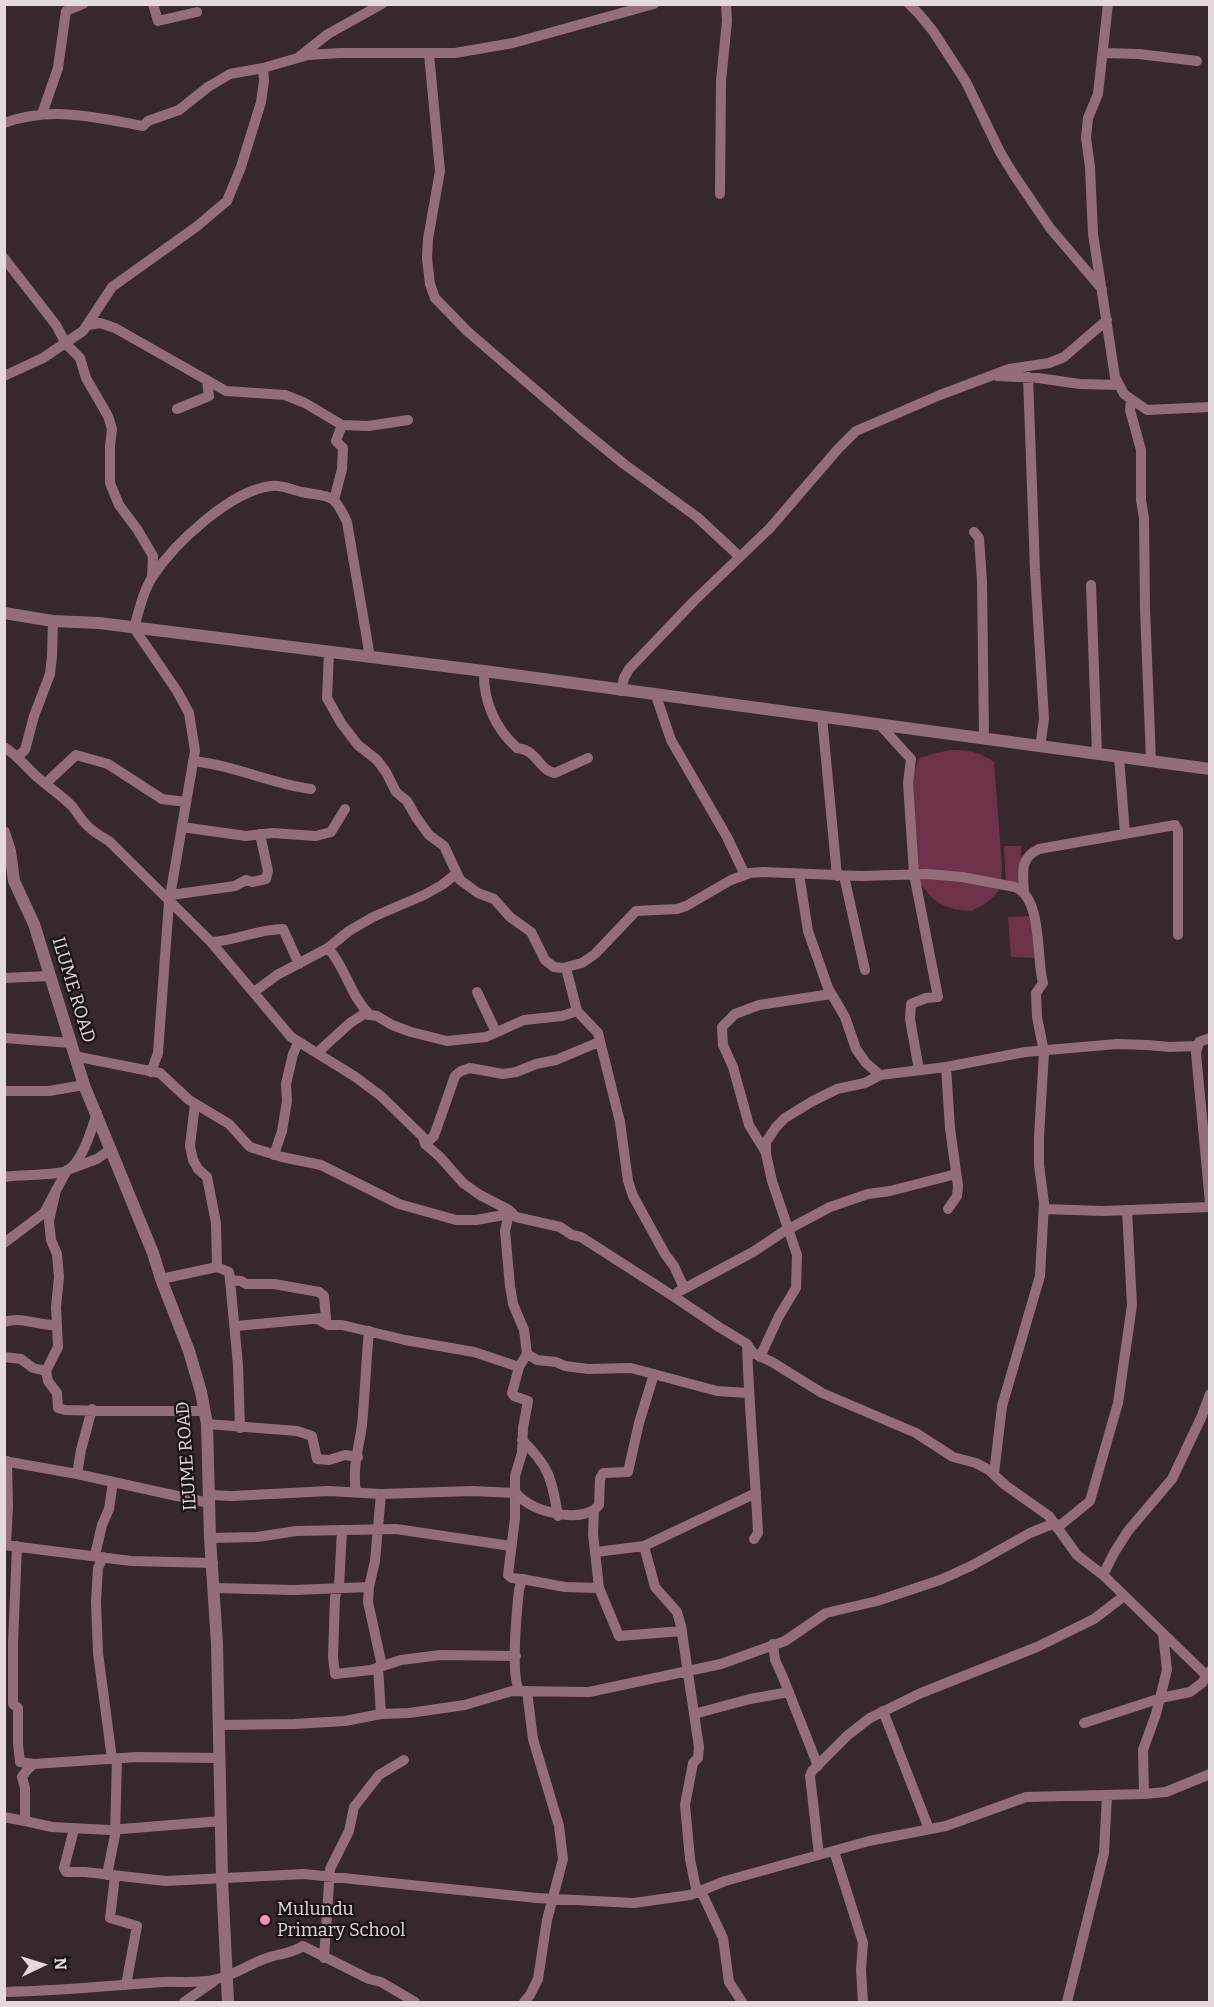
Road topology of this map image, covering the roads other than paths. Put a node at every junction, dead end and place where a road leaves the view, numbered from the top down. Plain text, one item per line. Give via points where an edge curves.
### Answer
1 (83, 4) edge
2 (153, 4) edge
3 (382, 4) edge
4 (654, 4) edge
5 (726, 4) edge
6 (909, 4) edge
7 (1108, 4) edge
8 (197, 12) dead end
9 (1103, 53) junction
10 (429, 54) junction
11 (298, 58) junction
12 (1197, 61) dead end
13 (263, 68) junction
14 (42, 114) junction
15 (4, 123) edge
16 (720, 194) dead end
17 (4, 258) edge
18 (1102, 289) junction
19 (1107, 320) junction
20 (89, 325) junction
21 (66, 344) junction
22 (4, 376) edge
23 (1028, 376) junction
24 (989, 377) junction
25 (207, 381) junction
26 (1119, 385) junction
27 (1131, 399) junction
28 (1209, 407) edge
29 (177, 409) dead end
30 (408, 420) dead end
31 (342, 425) junction
32 (334, 500) junction
33 (974, 532) dead end
34 (739, 556) junction
35 (152, 578) junction
36 (1091, 585) dead end
37 (4, 613) edge
38 (53, 621) junction
39 (134, 628) junction
40 (329, 652) junction
41 (370, 657) junction
42 (484, 671) junction
43 (621, 691) junction
44 (656, 696) junction
45 (822, 717) junction
46 (880, 725) junction
47 (984, 738) junction
48 (4, 747) edge
49 (1040, 747) junction
50 (1096, 754) junction
51 (18, 756) junction
52 (1119, 757) junction
53 (588, 758) dead end
54 (193, 761) junction
55 (1152, 761) junction
56 (1209, 769) edge
57 (46, 783) junction
58 (311, 789) dead end
59 (186, 802) junction
60 (345, 809) dead end
61 (182, 827) junction
62 (4, 832) edge
63 (260, 834) junction
64 (1125, 834) junction
65 (456, 874) junction
66 (799, 874) junction
67 (914, 874) junction
68 (744, 875) junction
69 (840, 876) junction
70 (9, 880) edge
71 (1024, 893) junction
72 (170, 898) junction
73 (1178, 935) dead end
74 (211, 942) junction
75 (328, 948) junction
76 (299, 964) junction
77 (566, 968) junction
78 (865, 970) dead end
79 (50, 976) junction
80 (4, 978) edge
81 (254, 992) junction
82 (477, 992) dead end
83 (831, 994) junction
84 (577, 1011) junction
85 (369, 1014) junction
86 (496, 1032) junction
87 (4, 1038) edge
88 (1209, 1038) edge
89 (71, 1042) junction
90 (600, 1042) junction
91 (298, 1043) junction
92 (1197, 1046) junction
93 (1044, 1052) junction
94 (317, 1053) junction
95 (74, 1056) junction
96 (946, 1067) junction
97 (919, 1070) junction
98 (152, 1072) junction
99 (880, 1075) junction
100 (84, 1085) junction
101 (4, 1091) edge
102 (195, 1104) junction
103 (97, 1113) junction
104 (425, 1144) junction
105 (111, 1149) junction
106 (766, 1154) junction
107 (274, 1155) junction
108 (67, 1170) junction
109 (956, 1174) junction
110 (4, 1177) edge
111 (56, 1190) junction
112 (1209, 1203) edge
113 (1209, 1208) edge
114 (948, 1209) dead end
115 (1044, 1209) junction
116 (1127, 1210) junction
117 (509, 1212) junction
118 (789, 1229) junction
119 (4, 1243) edge
120 (217, 1267) junction
121 (161, 1279) junction
122 (230, 1280) junction
123 (684, 1288) junction
124 (673, 1296) junction
125 (327, 1318) junction
126 (4, 1322) edge
127 (57, 1325) junction
128 (236, 1326) junction
129 (369, 1331) junction
130 (747, 1344) junction
131 (527, 1354) junction
132 (4, 1357) edge
133 (760, 1357) junction
134 (519, 1366) junction
135 (46, 1371) junction
136 (654, 1374) junction
137 (748, 1393) junction
138 (1209, 1394) edge
139 (92, 1409) junction
140 (205, 1411) junction
141 (207, 1424) junction
142 (240, 1428) junction
143 (522, 1440) junction
144 (358, 1457) junction
145 (6, 1461) edge
146 (77, 1474) junction
147 (994, 1474) junction
148 (113, 1482) junction
149 (359, 1492) junction
150 (516, 1493) junction
151 (756, 1493) junction
152 (381, 1494) junction
153 (209, 1499) junction
154 (594, 1510) junction
155 (558, 1516) junction
156 (1056, 1526) junction
157 (379, 1529) junction
158 (342, 1530) junction
159 (210, 1538) junction
160 (754, 1539) dead end
161 (9, 1545) edge
162 (511, 1546) junction
163 (644, 1546) junction
164 (596, 1552) junction
165 (99, 1556) junction
166 (213, 1563) junction
167 (1103, 1575) junction
168 (522, 1579) junction
169 (339, 1587) junction
170 (369, 1587) junction
171 (214, 1588) junction
172 (599, 1588) junction
173 (1124, 1596) junction
174 (682, 1630) junction
175 (1162, 1634) junction
176 (773, 1644) junction
177 (758, 1651) junction
178 (516, 1656) junction
179 (774, 1660) junction
180 (380, 1667) junction
181 (687, 1670) junction
182 (1208, 1675) edge
183 (524, 1691) junction
184 (789, 1692) junction
185 (1161, 1698) junction
186 (883, 1711) junction
187 (381, 1714) junction
188 (694, 1714) junction
189 (1084, 1723) dead end
190 (219, 1725) junction
191 (220, 1758) junction
192 (114, 1759) junction
193 (404, 1760) dead end
194 (34, 1764) junction
195 (818, 1766) junction
196 (1209, 1774) edge
197 (1144, 1794) junction
198 (1107, 1795) junction
199 (4, 1817) edge
200 (25, 1821) junction
201 (221, 1821) junction
202 (929, 1828) junction
203 (74, 1829) junction
204 (115, 1830) junction
205 (834, 1851) junction
206 (819, 1855) junction
207 (111, 1876) junction
208 (329, 1876) junction
209 (222, 1879) junction
210 (699, 1892) junction
211 (553, 1899) junction
212 (324, 1958) junction
213 (221, 1978) junction
214 (126, 1985) junction
215 (4, 1992) edge
216 (184, 2002) edge
217 (228, 2002) edge
218 (416, 2002) edge
219 (524, 2002) edge
220 (742, 2002) edge
221 (862, 2002) edge
222 (1067, 2002) edge

1 - 14 street via 66,11 57,68
2 - 8 street via 158,21
3 - 11 street via 328,34
4 - 10 street via 513,43
5 - 16 street
6 - 18 street via 933,31 966,82 1014,175 1050,228
7 - 9 street
9 - 12 street
9 - 18 street via 1098,94 1088,118 1086,138 1093,234
10 - 11 street via 340,53
10 - 34 street via 440,171 427,258 435,298 467,331 581,429 697,518
11 - 13 street
13 - 14 street via 219,79 179,110 143,126 77,113
13 - 20 street via 261,102 227,201 112,287
14 - 15 street
17 - 21 street
18 - 19 street
19 - 24 street via 1056,361 1021,366
19 - 26 street
20 - 21 street
20 - 25 street via 100,323 115,328
21 - 22 street
21 - 35 street via 80,358 86,378 111,423 110,483 119,505 153,556
23 - 24 street
23 - 26 street
23 - 49 street via 1044,719
24 - 34 street via 856,431 770,528
25 - 29 street via 209,396
25 - 31 street via 226,391 285,395
26 - 27 street
27 - 28 street via 1147,410
27 - 55 street via 1130,410 1141,450
30 - 31 street
31 - 32 street via 336,441 344,448 342,469
32 - 35 street via 280,486 261,488 216,511 172,550
32 - 41 street via 347,522
33 - 47 street via 979,538 982,581
34 - 43 street via 629,669
35 - 39 street
36 - 50 street
37 - 38 street
38 - 39 street
38 - 51 street via 50,674 25,750
39 - 40 street
39 - 54 street via 189,713
40 - 41 street
40 - 65 street via 326,691 333,710 358,745 381,766 429,835 444,846
41 - 42 street
42 - 43 street
42 - 53 street via 485,693 496,723 517,748 526,749 550,773
43 - 44 street
44 - 45 street
44 - 68 street via 671,740 727,837
45 - 46 street
45 - 69 street
46 - 47 street
46 - 67 street via 911,759 908,783
47 - 49 street
48 - 51 street
49 - 50 street
50 - 52 street
51 - 57 street
52 - 55 street
52 - 64 street
54 - 58 street
54 - 59 street
55 - 56 street
57 - 59 street via 76,755 108,764 162,799
57 - 72 street via 84,823 110,841
59 - 61 street
60 - 63 street via 327,834
61 - 63 street via 229,835
61 - 72 street
62 - 70 street, ILUME ROAD via 10,851
63 - 72 street via 268,871 266,879
64 - 71 street via 1030,853 1025,861
64 - 73 street via 1177,827
65 - 75 street via 442,885 349,931
65 - 77 street via 478,893 494,899 531,932 545,960 554,967
66 - 68 street
66 - 69 street
66 - 83 street via 808,931
67 - 69 street
67 - 71 street via 1015,886
67 - 97 street via 938,997 911,1004
68 - 77 street via 686,906 667,911 636,911 590,959
69 - 78 street
70 - 79 street, ILUME ROAD via 34,924
71 - 93 street via 1032,907 1041,958 1043,983 1036,993
72 - 74 street
72 - 98 street via 158,1053
74 - 76 street via 283,929
74 - 81 street
75 - 76 street
75 - 85 street
76 - 81 street
77 - 84 street
79 - 80 street
79 - 89 street, ILUME ROAD
81 - 91 street via 281,1028
82 - 86 street
83 - 99 street via 845,1017 856,1049
83 - 106 street via 759,1005 735,1014 722,1027 723,1045 749,1125
84 - 86 street via 525,1020
84 - 90 street via 598,1033
85 - 86 street via 441,1041 486,1037
85 - 94 street via 357,1017
87 - 89 street
88 - 92 street
89 - 95 street, ILUME ROAD
90 - 104 street via 516,1072 503,1074 470,1068 461,1071 455,1076 434,1136
90 - 123 street via 633,1196
91 - 94 street
91 - 107 street via 286,1084 285,1111
92 - 93 street via 1117,1044
92 - 112 street
93 - 96 street
93 - 115 street via 1039,1137
94 - 104 street via 381,1096 423,1137
95 - 98 street
95 - 100 street, ILUME ROAD
96 - 97 street
96 - 109 street
97 - 99 street
98 - 102 street via 160,1073
99 - 106 street via 837,1089 785,1118 766,1142
100 - 101 street via 49,1091
100 - 103 street, ILUME ROAD
102 - 107 street via 228,1124 250,1147
102 - 120 street via 190,1146 193,1160 207,1177 216,1223
103 - 105 street, ILUME ROAD
103 - 108 street via 84,1148
104 - 117 street via 463,1183
105 - 108 street via 98,1159
105 - 121 street, ILUME ROAD
106 - 118 street
107 - 117 street via 321,1165 386,1199 456,1220
108 - 110 street
108 - 111 street
109 - 114 street via 958,1192
109 - 118 street via 868,1194
111 - 119 street via 44,1214
111 - 127 street via 49,1221 59,1278
113 - 116 street
115 - 116 street
115 - 147 street via 1040,1276 1002,1406
116 - 156 street via 1132,1305 1118,1403 1090,1502
117 - 124 street via 581,1237
117 - 131 street via 505,1231 510,1286
118 - 123 street
118 - 133 street via 797,1255 796,1288
120 - 121 street
120 - 122 street via 229,1272
121 - 140 street, ILUME ROAD via 189,1351
122 - 125 street via 319,1292 324,1296
122 - 128 street
123 - 124 street
124 - 130 street
125 - 128 street
125 - 129 street via 319,1320
126 - 127 street via 13,1319
127 - 135 street via 58,1347
128 - 142 street
129 - 134 street via 474,1352
129 - 144 street
130 - 133 street
130 - 137 street
131 - 134 street
131 - 136 street via 565,1366 631,1368
132 - 135 street via 21,1359
133 - 147 street via 822,1393 916,1433 953,1457
134 - 143 street via 512,1393 528,1401
135 - 139 street via 57,1393 58,1408
136 - 137 street via 717,1391
136 - 154 street via 628,1472 603,1473 599,1505
137 - 151 street
138 - 167 street via 1172,1479 1128,1531
139 - 140 street
139 - 146 street
140 - 141 street, ILUME ROAD
141 - 142 street
141 - 153 street, ILUME ROAD
142 - 144 street via 297,1431 311,1436 317,1460
143 - 150 street
143 - 155 street via 547,1469
144 - 149 street via 355,1470
145 - 146 street
145 - 161 street
146 - 148 street
147 - 156 street
148 - 153 street
148 - 165 street
149 - 152 street
149 - 153 street
150 - 152 street
150 - 155 street via 523,1501
150 - 162 street
151 - 160 street via 758,1533
151 - 163 street
152 - 157 street
153 - 159 street, ILUME ROAD
154 - 155 street
154 - 164 street
156 - 167 street via 1070,1548
156 - 176 street via 1030,1533 940,1580 826,1613 795,1636
157 - 158 street
157 - 162 street
157 - 170 street
158 - 159 street
158 - 169 street
159 - 166 street, ILUME ROAD
161 - 165 street
161 - 194 street via 13,1704 18,1708 19,1760
162 - 168 street via 508,1575
163 - 164 street
163 - 174 street via 655,1587 677,1612
164 - 172 street
165 - 166 street via 131,1561
165 - 192 street via 98,1653
166 - 171 street, ILUME ROAD
167 - 173 street
168 - 172 street
168 - 178 street
169 - 170 street
169 - 171 street
169 - 180 street via 335,1597 334,1671 337,1675
170 - 180 street via 368,1602
171 - 190 street, ILUME ROAD
172 - 174 street via 619,1636
173 - 175 street
173 - 186 street via 1094,1619 1037,1647
174 - 181 street
175 - 182 street
175 - 185 street via 1167,1670
176 - 177 street
176 - 179 street
177 - 179 street
177 - 181 street
178 - 180 street via 440,1655
178 - 183 street via 516,1686
179 - 184 street
180 - 187 street
181 - 183 street via 589,1692
181 - 188 street
182 - 185 street via 1190,1692
183 - 187 street via 441,1709
183 - 211 street via 563,1859
184 - 188 street
184 - 195 street
185 - 189 street
185 - 197 street via 1143,1750
186 - 195 street via 858,1726
186 - 202 street
187 - 190 street via 318,1723
188 - 210 street via 699,1747 685,1813 690,1859
190 - 191 street, ILUME ROAD
191 - 192 street
191 - 201 street, ILUME ROAD
192 - 194 street
192 - 204 street
193 - 208 street via 379,1775 356,1803 349,1831
194 - 200 street via 22,1777
195 - 206 street via 810,1780
196 - 197 street via 1176,1789
197 - 198 street
198 - 202 street via 1026,1797 959,1822
198 - 222 street via 1104,1853
199 - 200 street
200 - 203 street
201 - 204 street
201 - 209 street, ILUME ROAD
202 - 205 street
203 - 204 street
203 - 207 street via 64,1872
204 - 207 street
205 - 206 street
205 - 221 street via 863,1943
206 - 210 street
207 - 209 street via 166,1881
207 - 214 street via 110,1918 137,1926
208 - 209 street
208 - 211 street
208 - 212 street
209 - 213 street, ILUME ROAD
210 - 211 street via 634,1903
210 - 220 street via 723,1938 729,1982
211 - 219 street via 538,1979
212 - 213 street via 303,1946
212 - 218 street
213 - 214 street
213 - 216 street
213 - 217 street, ILUME ROAD
214 - 215 street

